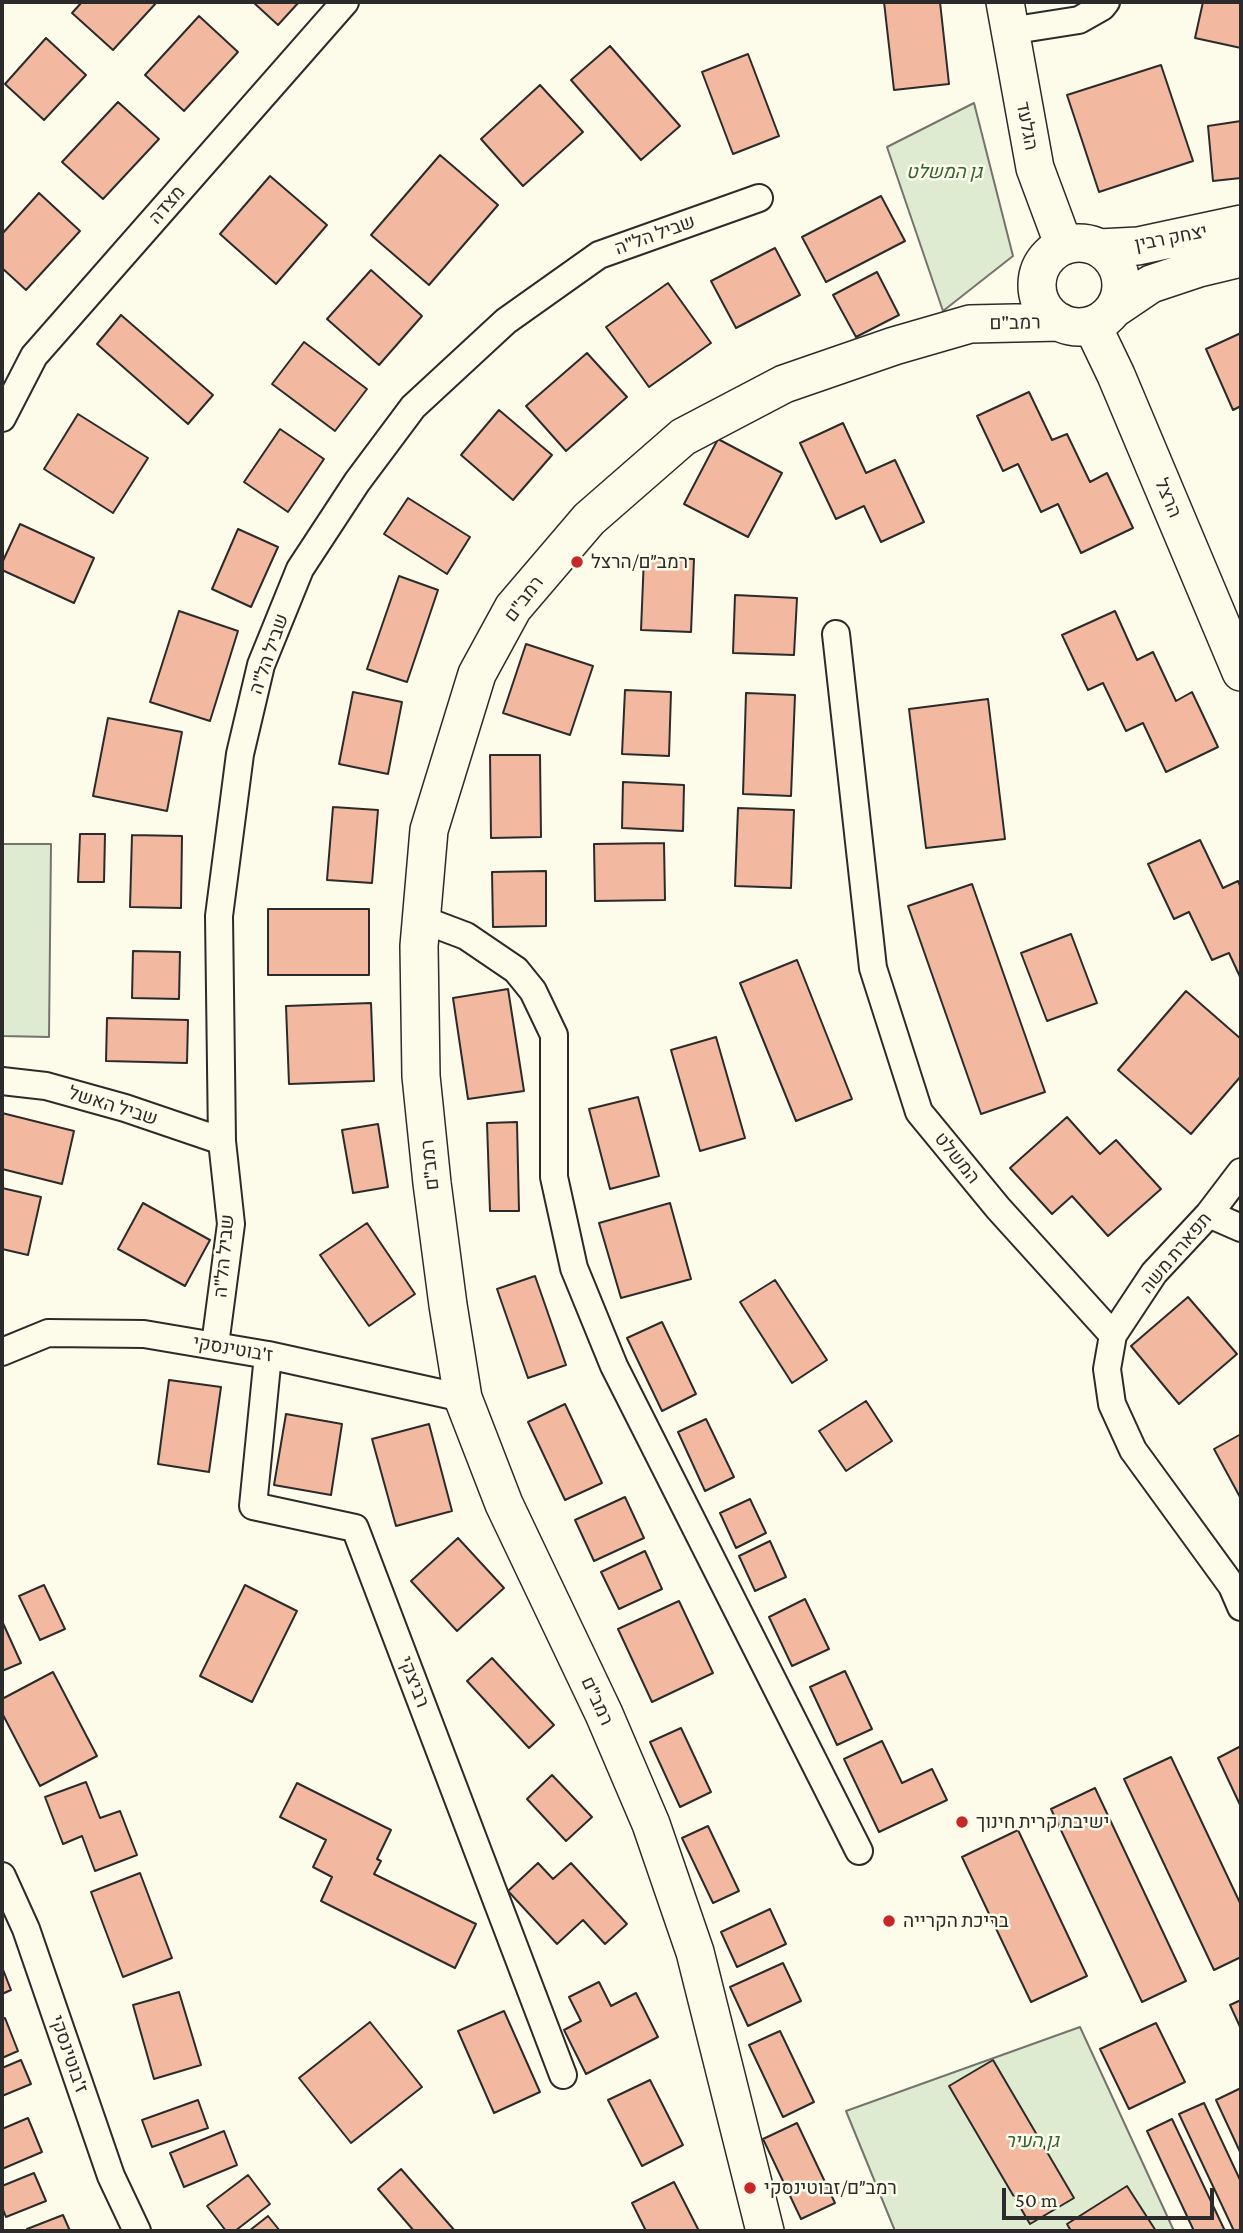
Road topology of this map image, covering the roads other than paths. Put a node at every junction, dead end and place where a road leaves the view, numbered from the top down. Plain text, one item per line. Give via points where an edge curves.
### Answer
1 (345, 2) edge
2 (1106, 2) edge
3 (1007, 16) edge
4 (759, 198) dead end
5 (1241, 224) edge
6 (1082, 247) junction
7 (1241, 258) edge
8 (1038, 275) junction
9 (1089, 319) junction
10 (970, 324) junction
11 (2, 418) edge
12 (836, 634) dead end
13 (1241, 672) edge
14 (421, 919) junction
15 (2, 1081) edge
16 (222, 1141) junction
17 (1241, 1172) edge
18 (1209, 1214) junction
19 (1241, 1228) edge
20 (1113, 1335) junction
21 (215, 1345) junction
22 (2, 1352) edge
23 (268, 1355) junction
24 (463, 1398) junction
25 (1241, 1606) edge
26 (859, 1851) dead end
27 (2, 1876) edge
28 (563, 2075) dead end
29 (136, 2231) edge
30 (765, 2231) edge

1 - 11 street, מצדה via 34,356
2 - 3 street via 1079,20
3 - 6 street, הגלעד via 1035,168
4 - 16 street, שביל הל"ה via 599,255 506,321 413,407 300,569 261,665 240,754 219,916
5 - 6 street, יצחק רבין via 1138,246
6 - 8 street via 1047,258
6 - 9 street via 1111,258 1121,279 1120,295
7 - 9 street, יצחק רבין via 1151,284
8 - 9 street via 1037,291 1043,306
8 - 10 street, רמב"ם
9 - 10 street, רמב"ם
9 - 13 street, הרצל
10 - 14 street, רמב"ם via 784,384 683,438 589,519 513,608 477,674 429,830
12 - 20 street, המשלט via 873,968 919,1112
14 - 24 street, רמב"ם via 421,1076
14 - 26 street via 466,936 516,970 533,991 554,1035 554,1177 574,1268 614,1366
15 - 16 street, שביל האשל via 46,1086
16 - 21 street, שביל הל"ה via 231,1224
17 - 18 street, תפארת משה
18 - 19 street
18 - 20 street, תפארת משה via 1154,1273
20 - 25 street via 1107,1369 1112,1404 1133,1450
21 - 22 street, ז'בוטינסקי via 144,1334 48,1333
21 - 23 street, ז'בוטינסקי
23 - 24 street, ז'בוטינסקי
23 - 28 street, רביצקי via 253,1506 355,1528
24 - 30 street, רמב"ם via 504,1504 651,1824 695,1952
27 - 29 street, ז'בוטינסקי via 26,1929 111,2176

